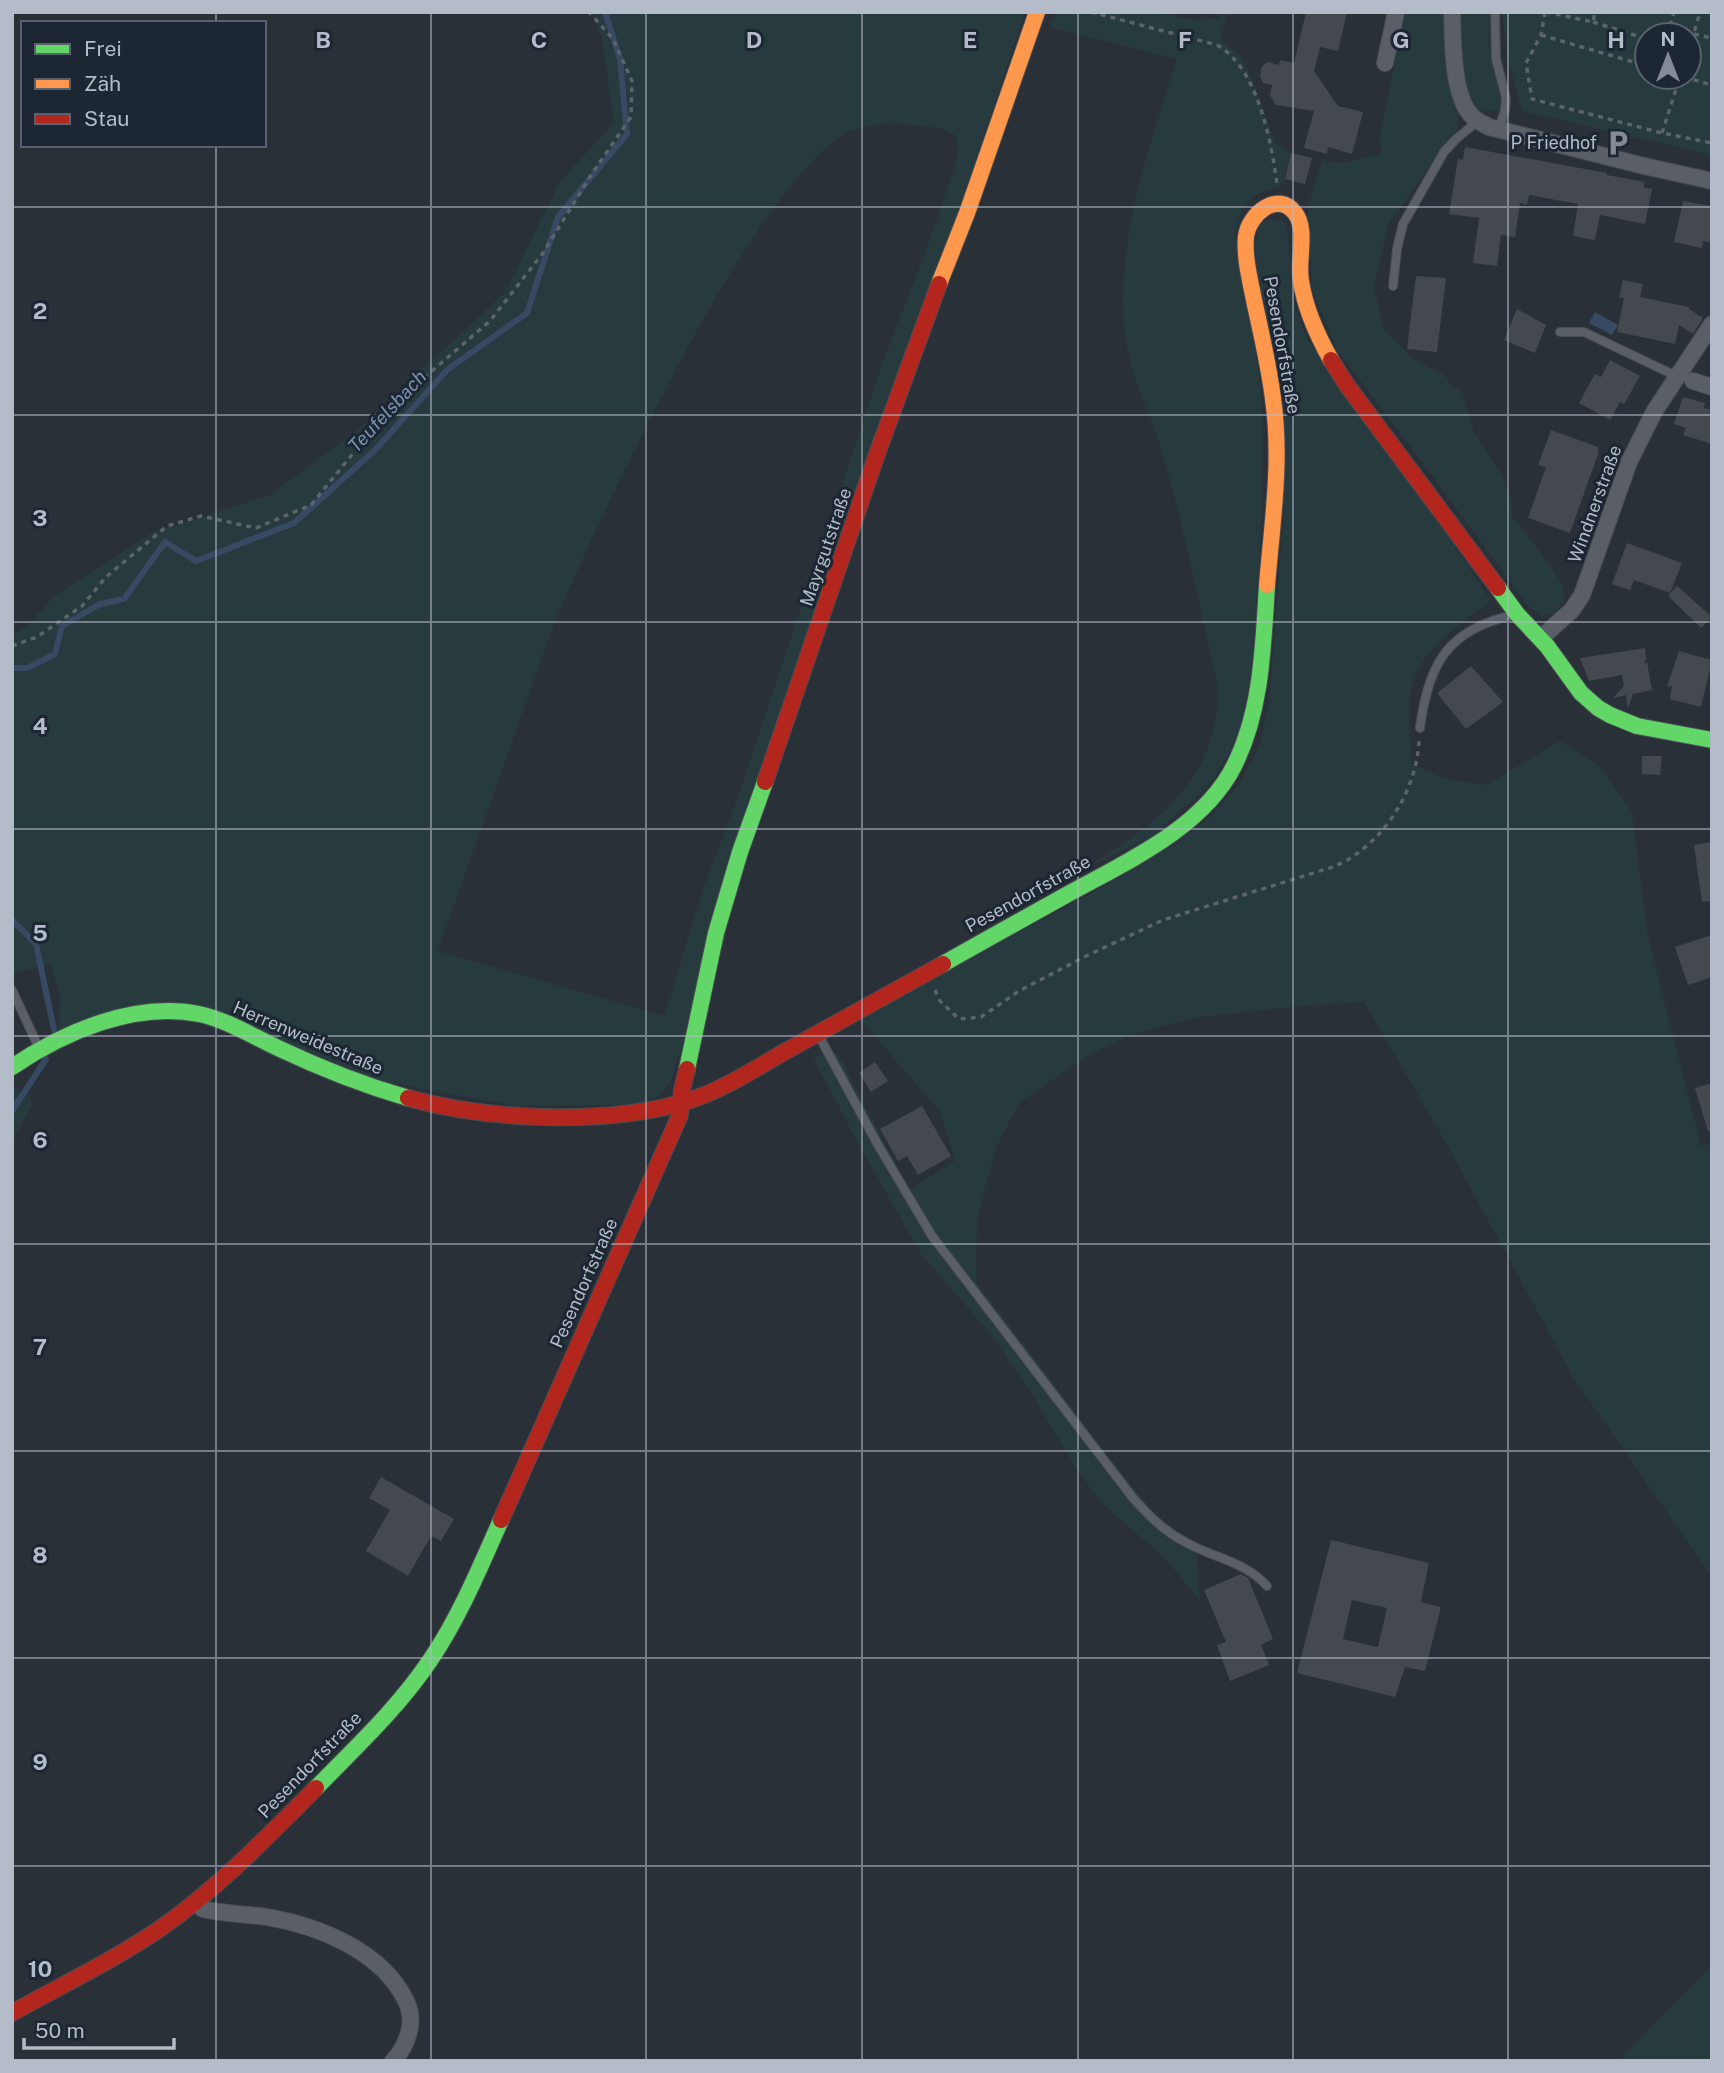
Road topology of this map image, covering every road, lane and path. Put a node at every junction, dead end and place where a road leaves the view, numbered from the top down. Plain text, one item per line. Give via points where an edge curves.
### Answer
1 (589, 12) edge
2 (1037, 12) edge
3 (1091, 12) edge
4 (1396, 12) edge
5 (1452, 12) edge
6 (1495, 12) edge
7 (1546, 12) edge
8 (1595, 12) edge
9 (1592, 22) junction
10 (1541, 35) junction
11 (1633, 35) edge
12 (1633, 62) edge
13 (1385, 63) dead end
14 (1677, 91) edge
15 (1478, 121) junction
16 (1499, 129) junction
17 (1662, 133) junction
18 (1712, 143) edge
19 (1712, 181) edge
20 (1280, 204) junction
21 (1393, 286) dead end
22 (1712, 324) edge
23 (1560, 332) dead end
24 (1676, 376) junction
25 (1693, 381) dead end
26 (1712, 387) edge
27 (1517, 614) junction
28 (1541, 638) junction
29 (12, 646) edge
30 (1420, 728) joint
31 (1712, 740) edge
32 (927, 973) junction
33 (12, 990) edge
34 (817, 1034) junction
35 (39, 1048) junction
36 (12, 1067) edge
37 (682, 1103) junction
38 (1267, 1586) dead end
39 (195, 1902) junction
40 (12, 2013) edge
41 (393, 2061) edge

1 - 29 path via 613,39 632,81 631,117 543,253 490,321 425,377 311,505 256,528 201,516 167,526 106,577 82,606 37,637
2 - 37 street, Mayrgutstraße via 877,454 740,852 716,933
3 - 20 path via 1229,51 1248,79 1272,143
4 - 13 street
5 - 15 street via 1459,90 1469,114
6 - 16 lane via 1496,59 1506,98
7 - 9 path
7 - 10 path
8 - 9 path
9 - 11 path
10 - 12 path
10 - 17 path via 1525,64 1532,99
14 - 17 path
15 - 16 street
15 - 21 lane via 1444,152 1416,199 1396,248
16 - 19 street
17 - 18 path
20 - 27 street, Pesendorfstraße via 1298,216 1299,275 1314,328 1327,353
20 - 32 street, Pesendorfstraße via 1258,210 1250,222 1246,250 1276,428 1261,671 1246,742 1217,793 1182,826 1151,848
22 - 24 street, Windnerstraße
23 - 24 lane via 1584,332
24 - 28 street, Windnerstraße via 1629,462 1582,595
25 - 26 street
27 - 28 street, Pesendorfstraße
27 - 30 lane via 1484,624 1453,642 1432,674
28 - 31 street, Pesendorfstraße via 1599,709 1643,727
30 - 32 path via 1411,780 1398,810 1360,852 1336,866 1163,920 1019,991 981,1017 959,1018 940,1001
32 - 34 street, Pesendorfstraße
33 - 35 lane
34 - 37 street, Pesendorfstraße
34 - 38 lane via 932,1236 1133,1498 1173,1535 1248,1569
35 - 36 street, Herrenweidestraße
35 - 37 street, Herrenweidestraße via 116,1020 187,1013 222,1022 336,1074 386,1092 437,1103 537,1115 635,1112
37 - 39 street, Pesendorfstraße via 676,1126 481,1566 440,1646 355,1748
39 - 40 street, Pesendorfstraße via 158,1930
39 - 41 street via 203,1909 301,1925 368,1958 400,1989 409,2008 408,2037

